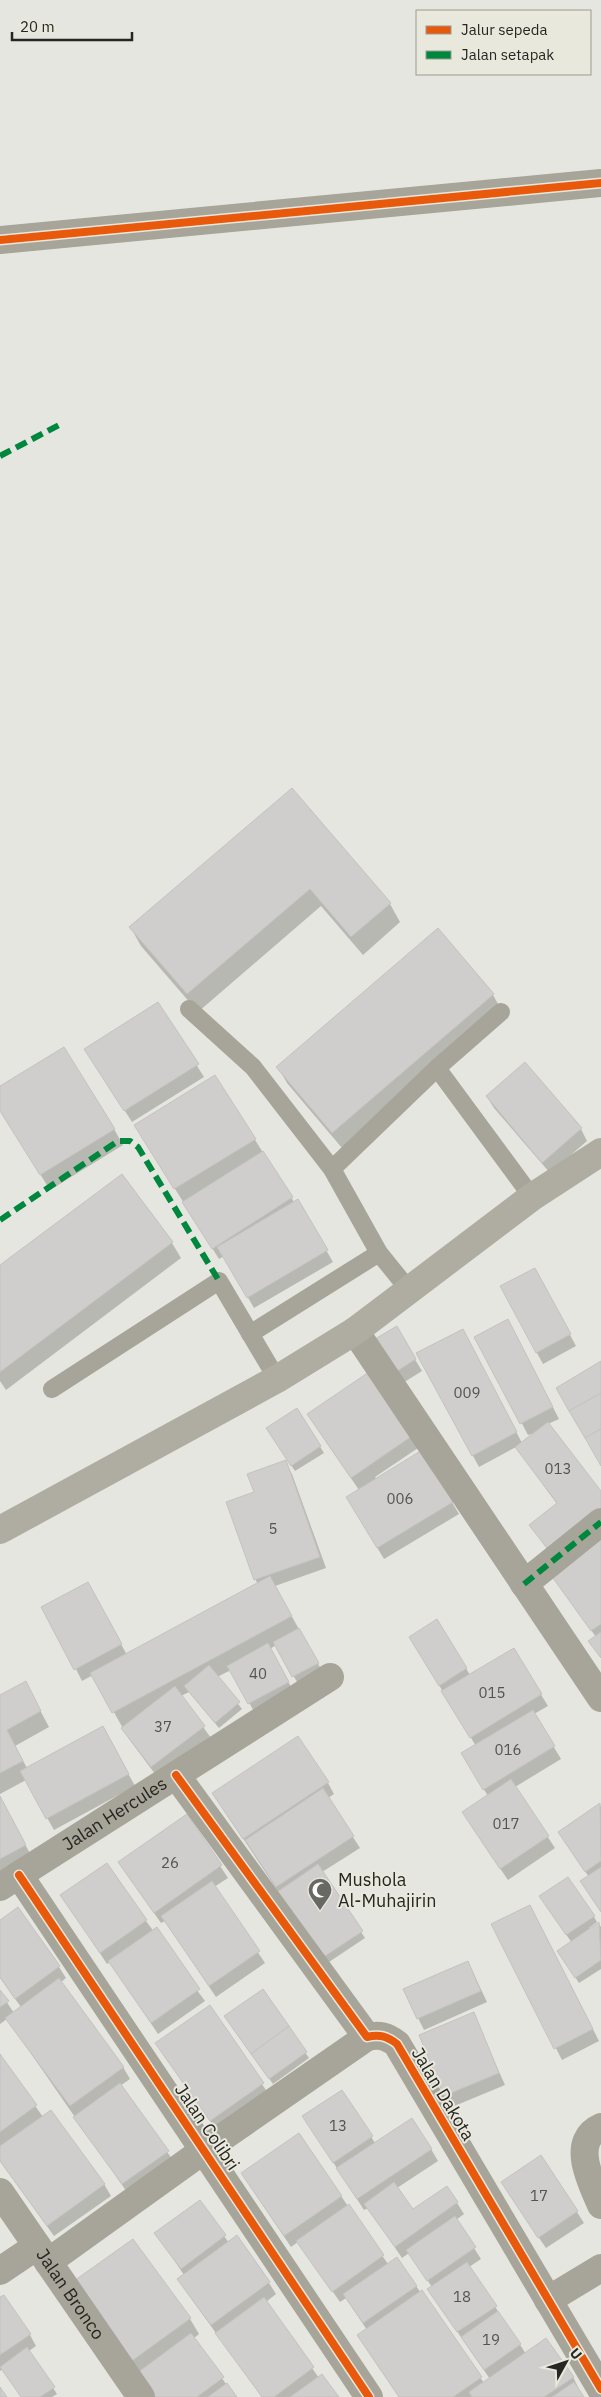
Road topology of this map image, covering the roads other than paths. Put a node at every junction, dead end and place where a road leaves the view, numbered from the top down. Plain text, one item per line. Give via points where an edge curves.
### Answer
1 (601, 184) edge
2 (0, 240) edge
3 (189, 1009) dead end
4 (501, 1012) dead end
5 (436, 1068) junction
6 (601, 1152) edge
7 (332, 1169) junction
8 (532, 1197) junction
9 (379, 1253) junction
10 (409, 1290) junction
11 (354, 1331) junction
12 (250, 1334) junction
13 (277, 1379) junction
14 (52, 1389) dead end
15 (601, 1522) edge
16 (0, 1530) edge
17 (524, 1584) junction
18 (330, 1677) dead end
19 (601, 1698) edge
20 (176, 1775) junction
21 (10, 1881) edge
22 (367, 2037) junction
23 (601, 2128) edge
24 (204, 2150) junction
25 (0, 2192) edge
26 (601, 2205) edge
27 (43, 2254) junction
28 (601, 2268) edge
29 (0, 2271) edge
30 (548, 2300) junction
31 (601, 2389) edge
32 (140, 2397) edge
33 (369, 2397) edge

1 - 2 street
3 - 7 lane via 253,1067
4 - 5 lane
5 - 7 lane
5 - 8 lane
6 - 8 main road
7 - 9 lane
8 - 10 main road
9 - 10 lane
9 - 12 lane
10 - 11 main road
11 - 13 main road
11 - 17 street
12 - 13 lane
12 - 14 lane via 219,1280
13 - 16 main road
15 - 17 street
17 - 19 street
18 - 20 street, Jalan Hercules
20 - 21 street, Jalan Hercules
20 - 22 street
21 - 24 street, Jalan Colibri
22 - 24 street
22 - 30 street, Jalan Dakota via 376,2034 396,2044
23 - 26 street via 590,2136 584,2152 586,2167
24 - 27 street
24 - 33 street, Jalan Colibri
25 - 27 street, Jalan Bronco
27 - 29 street
27 - 32 street, Jalan Bronco
28 - 30 street
30 - 31 street, Jalan Dakota

